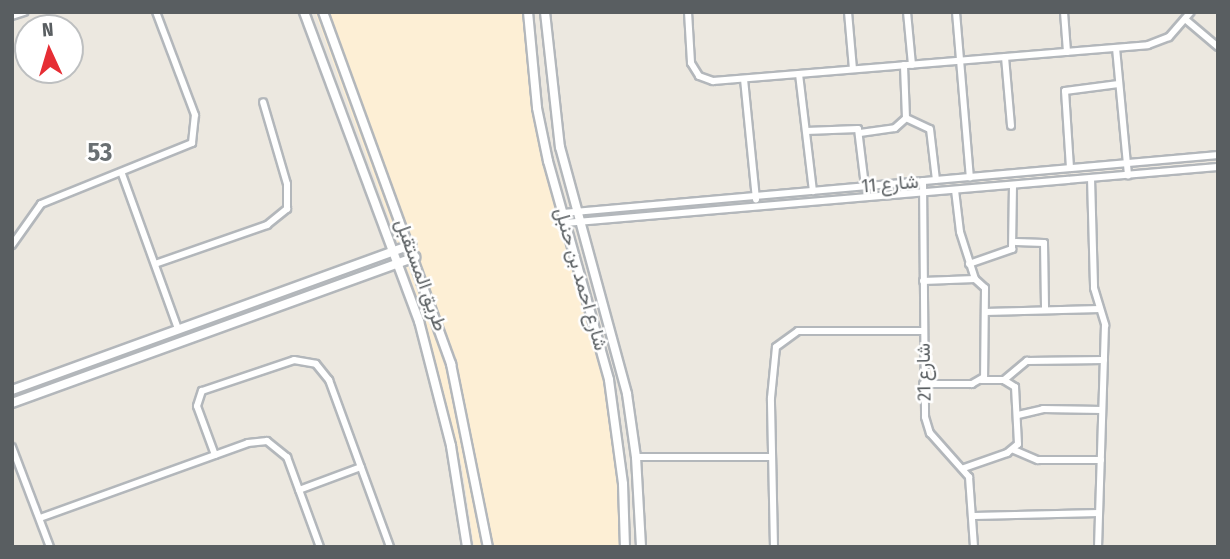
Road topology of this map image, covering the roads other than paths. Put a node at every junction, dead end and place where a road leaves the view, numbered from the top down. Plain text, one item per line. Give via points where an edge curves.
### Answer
1 (24, 12) edge
2 (156, 12) edge
3 (304, 12) edge
4 (323, 12) edge
5 (528, 12) edge
6 (545, 12) edge
7 (688, 12) edge
8 (848, 12) edge
9 (907, 12) edge
10 (956, 12) edge
11 (1064, 12) edge
12 (1191, 12) edge
13 (12, 16) edge
14 (1185, 19) junction
15 (1218, 47) edge
16 (1116, 48) junction
17 (1067, 52) junction
18 (1004, 57) junction
19 (960, 61) junction
20 (908, 65) junction
21 (853, 69) junction
22 (799, 74) junction
23 (744, 79) junction
24 (1119, 84) junction
25 (263, 102) dead end
26 (906, 118) junction
27 (1011, 126) dead end
28 (806, 131) junction
29 (860, 133) junction
30 (1218, 155) edge
31 (1127, 163) junction
32 (1218, 167) edge
33 (1070, 168) junction
34 (122, 174) junction
35 (1128, 175) junction
36 (970, 177) junction
37 (1091, 178) junction
38 (936, 180) junction
39 (923, 181) junction
40 (1013, 185) junction
41 (865, 186) junction
42 (956, 190) junction
43 (813, 191) junction
44 (923, 193) junction
45 (755, 197) junction
46 (756, 208) junction
47 (604, 209) junction
48 (576, 212) junction
49 (562, 213) junction
50 (605, 220) junction
51 (579, 222) junction
52 (565, 223) junction
53 (1016, 242) junction
54 (12, 245) edge
55 (411, 245) junction
56 (393, 250) junction
57 (415, 257) junction
58 (398, 262) junction
59 (155, 264) junction
60 (969, 264) junction
61 (975, 279) junction
62 (923, 281) junction
63 (1045, 308) junction
64 (1100, 309) junction
65 (985, 312) junction
66 (178, 330) junction
67 (923, 331) junction
68 (158, 337) junction
69 (162, 348) junction
70 (1104, 360) junction
71 (981, 380) junction
72 (1004, 380) junction
73 (923, 384) junction
74 (12, 390) edge
75 (12, 403) edge
76 (1102, 410) junction
77 (1018, 415) junction
78 (1014, 450) junction
79 (13, 451) edge
80 (215, 455) junction
81 (636, 457) junction
82 (772, 457) junction
83 (1101, 460) junction
84 (361, 467) junction
85 (964, 468) junction
86 (299, 490) junction
87 (1099, 513) junction
88 (974, 516) junction
89 (40, 518) junction
90 (50, 547) edge
91 (320, 547) edge
92 (390, 547) edge
93 (467, 547) edge
94 (488, 547) edge
95 (625, 547) edge
96 (641, 547) edge
97 (774, 547) edge
98 (974, 547) edge
99 (1098, 547) edge

1 - 13 street
2 - 34 street via 195,115 196,134 184,149
3 - 56 street, طريق المستقبل
4 - 55 street, طريق المستقبل
5 - 49 street, شارع احمد بن حنبل via 537,108
6 - 48 street, شارع احمد بن حنبل via 560,147
7 - 23 street via 694,70 713,81
8 - 21 street
9 - 20 street
10 - 19 street
11 - 17 street
12 - 14 street
14 - 15 street
14 - 16 street via 1159,42
16 - 17 street
16 - 24 street
17 - 18 street
18 - 19 street
18 - 27 street
19 - 20 street
19 - 36 street
20 - 21 street
20 - 26 street
21 - 22 street
22 - 23 street
22 - 28 street
23 - 45 street
24 - 31 street
24 - 33 street via 1065,91
25 - 59 street via 287,184 287,209 267,225
26 - 29 street via 895,128
26 - 38 street via 930,129
28 - 29 street via 854,127
28 - 43 street
29 - 41 street
30 - 31 street, شارع 11
31 - 33 street, شارع 11
31 - 35 street
32 - 35 street, شارع 11
33 - 36 street, شارع 11
34 - 54 street via 35,207
34 - 59 street
35 - 37 street, شارع 11
36 - 38 street, شارع 11
37 - 40 street, شارع 11
37 - 64 street via 1093,277
38 - 39 street, شارع 11
39 - 41 street, شارع 11
39 - 44 street, شارع 21
40 - 42 street, شارع 11
40 - 53 street
41 - 43 street, شارع 11
42 - 44 street, شارع 11
42 - 60 street
43 - 45 street, شارع 11
44 - 46 street, شارع 11
44 - 62 street, شارع 21
45 - 46 street
45 - 47 street, شارع 11
46 - 50 street, شارع 11
47 - 48 street, شارع 11
47 - 50 street
48 - 49 street, شارع 11
48 - 51 street, شارع احمد بن حنبل
49 - 52 street, شارع احمد بن حنبل
50 - 51 street, شارع 11
51 - 52 street, شارع 11
51 - 81 street, شارع احمد بن حنبل via 618,354
52 - 95 street, شارع احمد بن حنبل via 609,380 623,484
53 - 60 street via 1006,253
53 - 63 street via 1044,243
55 - 56 street
55 - 57 street, طريق المستقبل
56 - 58 street, طريق المستقبل
56 - 66 street
57 - 58 street
57 - 94 street, طريق المستقبل via 452,363
58 - 69 street
58 - 93 street, طريق المستقبل via 443,406
59 - 66 street
60 - 61 street
61 - 62 street
61 - 65 street via 985,288
62 - 67 street, شارع 21
63 - 64 street
63 - 65 street
64 - 70 street via 1105,325
65 - 71 street via 985,372
66 - 68 street
67 - 73 street, شارع 21
67 - 82 street via 814,330 781,340 773,355
68 - 69 street
68 - 74 street
69 - 75 street
70 - 72 street via 1027,361
70 - 76 street
71 - 72 street
71 - 73 street
72 - 77 street via 1018,393
73 - 85 street, شارع 21 via 930,433
76 - 77 street via 1043,409
76 - 83 street
77 - 78 street
78 - 83 street via 1038,460
78 - 85 street
79 - 89 street
80 - 84 street via 197,406 200,394 301,359 316,364 327,376
80 - 86 street via 254,441 273,443 284,452
80 - 89 street
81 - 82 street
81 - 96 street, شارع احمد بن حنبل
82 - 97 street
83 - 87 street
84 - 86 street
84 - 92 street
85 - 88 street, شارع 21 via 973,487
86 - 91 street
87 - 88 street
87 - 99 street
88 - 98 street, شارع 21
89 - 90 street

